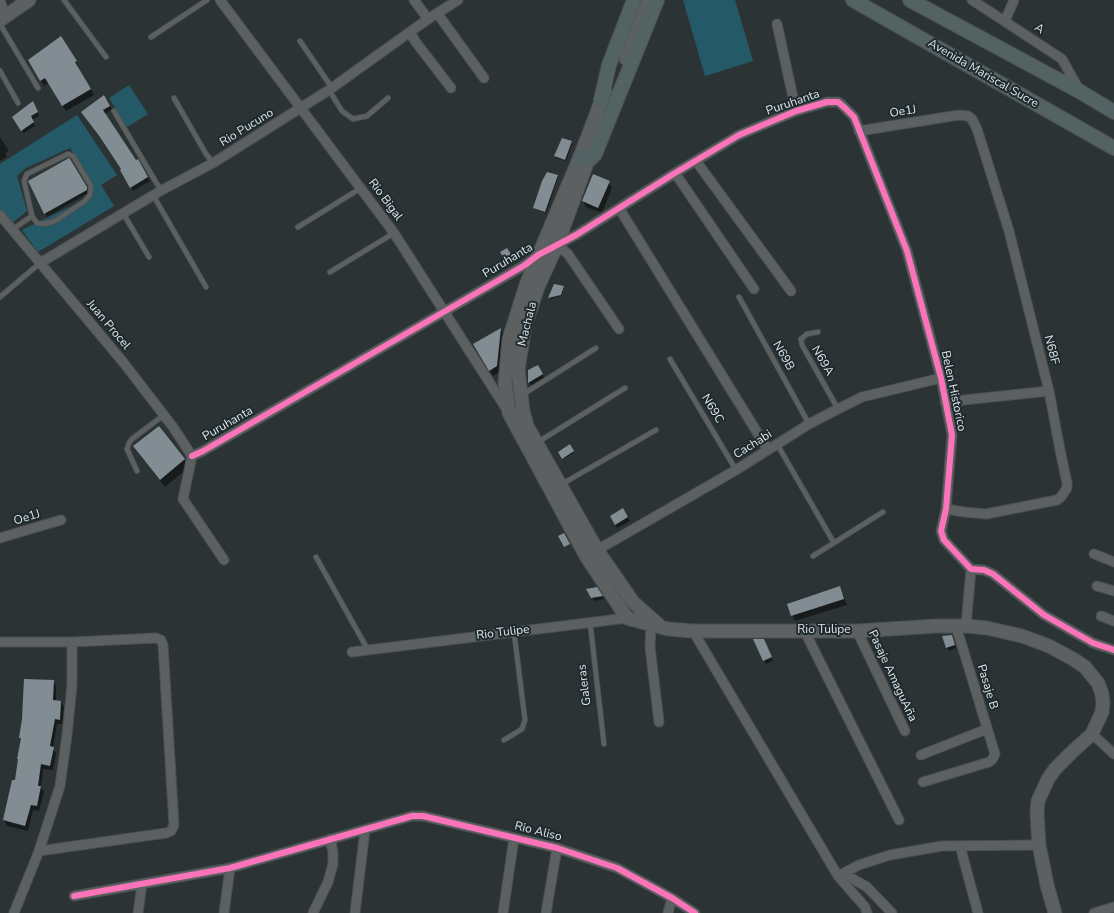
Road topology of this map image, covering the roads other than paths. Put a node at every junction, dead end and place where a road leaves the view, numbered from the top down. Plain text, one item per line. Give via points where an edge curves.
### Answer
1 (29, 0) edge
2 (64, 0) edge
3 (207, 0) edge
4 (220, 0) edge
5 (414, 0) edge
6 (458, 0) edge
7 (634, 0) edge
8 (641, 0) edge
9 (649, 0) edge
10 (657, 0) edge
11 (853, 0) edge
12 (910, 0) edge
13 (972, 0) edge
14 (1014, 0) edge
15 (0, 1) edge
16 (437, 13) junction
17 (428, 19) junction
18 (2, 20) edge
19 (1005, 21) junction
20 (777, 24) dead end
21 (410, 32) junction
22 (151, 36) dead end
23 (300, 41) dead end
24 (106, 57) dead end
25 (0, 71) edge
26 (484, 78) dead end
27 (38, 88) dead end
28 (451, 88) dead end
29 (330, 89) junction
30 (1079, 91) junction
31 (174, 98) dead end
32 (388, 98) dead end
33 (601, 100) junction
34 (18, 103) dead end
35 (841, 104) joint
36 (302, 107) junction
37 (114, 111) dead end
38 (796, 111) junction
39 (1114, 112) edge
40 (950, 117) joint
41 (859, 131) junction
42 (1114, 148) edge
43 (584, 158) junction
44 (696, 161) junction
45 (213, 163) junction
46 (675, 173) junction
47 (361, 188) junction
48 (162, 190) junction
49 (153, 195) junction
50 (619, 208) junction
51 (123, 213) junction
52 (0, 215) edge
53 (32, 216) junction
54 (298, 227) dead end
55 (13, 229) junction
56 (394, 233) junction
57 (557, 245) junction
58 (538, 255) junction
59 (149, 257) dead end
60 (40, 262) junction
61 (330, 272) dead end
62 (206, 287) dead end
63 (754, 289) dead end
64 (791, 291) dead end
65 (739, 296) dead end
66 (0, 297) edge
67 (444, 310) junction
68 (620, 329) dead end
69 (818, 332) dead end
70 (596, 348) dead end
71 (670, 359) dead end
72 (941, 378) junction
73 (625, 388) dead end
74 (1050, 391) junction
75 (521, 396) junction
76 (945, 402) junction
77 (838, 409) junction
78 (523, 411) junction
79 (509, 413) junction
80 (164, 415) junction
81 (809, 424) junction
82 (656, 430) dead end
83 (536, 443) junction
84 (777, 444) junction
85 (768, 450) junction
86 (192, 456) junction
87 (736, 470) junction
88 (137, 471) dead end
89 (560, 485) junction
90 (946, 508) junction
91 (883, 512) dead end
92 (61, 520) dead end
93 (0, 538) edge
94 (834, 543) junction
95 (592, 553) junction
96 (1094, 554) dead end
97 (813, 556) dead end
98 (316, 557) dead end
99 (224, 560) dead end
100 (1114, 562) edge
101 (971, 569) junction
102 (1097, 586) dead end
103 (1114, 591) edge
104 (1101, 616) dead end
105 (626, 618) junction
106 (1114, 620) edge
107 (590, 622) junction
108 (656, 626) junction
109 (961, 626) junction
110 (804, 630) junction
111 (693, 631) junction
112 (857, 631) junction
113 (514, 632) junction
114 (0, 642) edge
115 (72, 642) junction
116 (368, 650) junction
117 (1114, 650) edge
118 (352, 652) dead end
119 (659, 722) dead end
120 (987, 729) junction
121 (905, 731) dead end
122 (1092, 734) junction
123 (504, 740) dead end
124 (604, 744) dead end
125 (1114, 754) edge
126 (921, 755) dead end
127 (923, 782) dead end
128 (899, 820) dead end
129 (365, 830) junction
130 (514, 838) junction
131 (330, 839) junction
132 (1038, 845) junction
133 (960, 846) junction
134 (557, 848) junction
135 (39, 851) junction
136 (230, 868) junction
137 (838, 876) junction
138 (142, 884) junction
139 (74, 896) dead end
140 (672, 898) junction
141 (1114, 907) edge
142 (14, 913) edge
143 (138, 913) edge
144 (224, 913) edge
145 (313, 913) edge
146 (354, 913) edge
147 (503, 913) edge
148 (546, 913) edge
149 (668, 913) edge
150 (695, 913) edge
151 (867, 913) edge
152 (892, 913) edge
153 (978, 913) edge
154 (1055, 913) edge
155 (1094, 913) edge

1 - 18 main road
2 - 24 lane
3 - 22 lane
4 - 36 street, Rio Bigal
5 - 17 street
6 - 16 street, Rio Pucuno
7 - 33 main road via 608,65
8 - 33 main road, Machala
9 - 43 main road, Machala
10 - 43 main road via 598,148 592,157
11 - 42 main road, Avenida Mariscal Sucre
12 - 30 main road
13 - 19 street, A
14 - 19 street
15 - 18 street
16 - 17 street, Rio Pucuno
16 - 26 street
17 - 21 street, Rio Pucuno
18 - 27 lane
19 - 30 street, A via 1062,59
20 - 38 street
21 - 28 street
21 - 29 street, Rio Pucuno
23 - 29 lane
25 - 34 lane
29 - 32 lane via 342,111 353,119 367,116
29 - 36 street, Rio Pucuno
30 - 39 main road
31 - 45 lane
33 - 43 main road, Machala
35 - 38 street, Puruhanta via 827,102
35 - 41 street, Belen Historico via 854,117
36 - 45 street, Rio Pucuno
36 - 47 street, Rio Bigal
37 - 48 lane
38 - 44 street, Puruhanta via 739,135
40 - 41 street, Oe1J
40 - 74 street, N68F via 968,116 977,129 1009,231
41 - 72 street, Belen Historico via 907,251
43 - 57 main road, Machala
43 - 58 main road, Machala
44 - 46 street, Puruhanta
44 - 64 street
45 - 48 street, Rio Pucuno
46 - 50 street, Puruhanta
46 - 63 street
47 - 54 lane
47 - 56 street, Rio Bigal
48 - 49 street, Rio Pucuno
49 - 51 street, Rio Pucuno
49 - 62 lane
50 - 57 street, Puruhanta
50 - 85 street
51 - 59 lane
51 - 60 street, Rio Pucuno
52 - 55 street, Juan Procel
53 - 53 lane via 24,181 27,174 68,154 73,156 90,186 90,195 55,221 37,223
53 - 55 lane
55 - 60 street, Juan Procel
56 - 61 lane
56 - 67 street, Rio Bigal
57 - 58 street, Puruhanta
57 - 68 street via 568,254
57 - 75 main road, Machala via 538,286 525,325 518,370
58 - 67 street, Puruhanta via 525,265
58 - 79 main road, Machala via 510,339 505,383
60 - 66 lane
60 - 80 street, Juan Procel
65 - 81 lane, N69B
67 - 79 street, Rio Bigal
67 - 86 street, Puruhanta
69 - 77 lane, N69A via 807,334 801,339 802,345
70 - 75 lane
71 - 87 lane, N69C
72 - 76 street, Belen Historico
72 - 77 street, Cachabi via 862,397
73 - 83 lane
74 - 76 street
74 - 90 street, N68F via 1068,483 1062,498 986,514
75 - 78 main road, Machala
76 - 90 street, Belen Historico via 952,434
77 - 81 street, Cachabi
78 - 79 street
78 - 83 main road, Machala
79 - 95 main road, Machala
80 - 86 street, Juan Procel
80 - 88 lane via 128,443 127,449
81 - 84 street, Cachabi
82 - 89 lane
83 - 89 main road, Machala
84 - 85 street, Cachabi
84 - 94 lane
85 - 87 street, Cachabi
86 - 99 street via 183,499
87 - 95 street, Cachabi
89 - 95 main road, Machala
90 - 101 street, Belen Historico via 940,531 944,540
91 - 94 lane
92 - 93 street, Oe1J
94 - 97 lane
95 - 105 main road, Machala
95 - 108 main road, Machala
96 - 100 street
98 - 116 lane
101 - 109 street
101 - 117 street via 993,574 1044,615 1093,643
102 - 103 street
104 - 106 street
105 - 107 street, Rio Tulipe
105 - 108 main road, Rio Tulipe
107 - 113 street, Rio Tulipe
107 - 124 lane, Galeras
108 - 111 main road, Rio Tulipe via 677,631
108 - 119 street via 650,647
109 - 112 main road, Rio Tulipe
109 - 120 street, Pasaje B
109 - 122 main road, Rio Tulipe via 987,628 1022,636 1049,646 1085,667 1098,683 1102,694 1102,712
110 - 111 main road, Rio Tulipe
110 - 112 main road, Rio Tulipe
110 - 128 street
111 - 137 street
112 - 121 street, Pasaje AmaguAña
113 - 116 street, Rio Tulipe
113 - 123 lane via 525,720 522,729
114 - 115 street
115 - 135 street via 72,685 60,786
115 - 135 street via 156,638 161,640 174,825 171,831 166,833
116 - 118 street, Rio Tulipe
120 - 126 street
120 - 127 street, Pasaje B via 995,754 992,760
122 - 125 street
122 - 132 main road, Rio Tulipe via 1048,779 1040,796 1037,813
129 - 130 street, Rio Aliso via 401,818 423,816
129 - 131 street, Rio Aliso
129 - 146 street
130 - 134 street, Rio Aliso
130 - 147 street
131 - 136 street, Rio Aliso
131 - 145 street via 333,852 328,882
132 - 133 street
132 - 154 main road, Rio Tulipe
133 - 137 street via 942,846 890,855 859,865
133 - 153 street
134 - 140 street, Rio Aliso via 618,868
134 - 148 street
135 - 142 street
136 - 138 street, Rio Aliso
136 - 144 street
137 - 151 street via 865,907
137 - 152 street via 853,879 867,887
138 - 139 street, Rio Aliso
138 - 143 street
140 - 149 street
140 - 150 street, Rio Aliso
141 - 155 street

